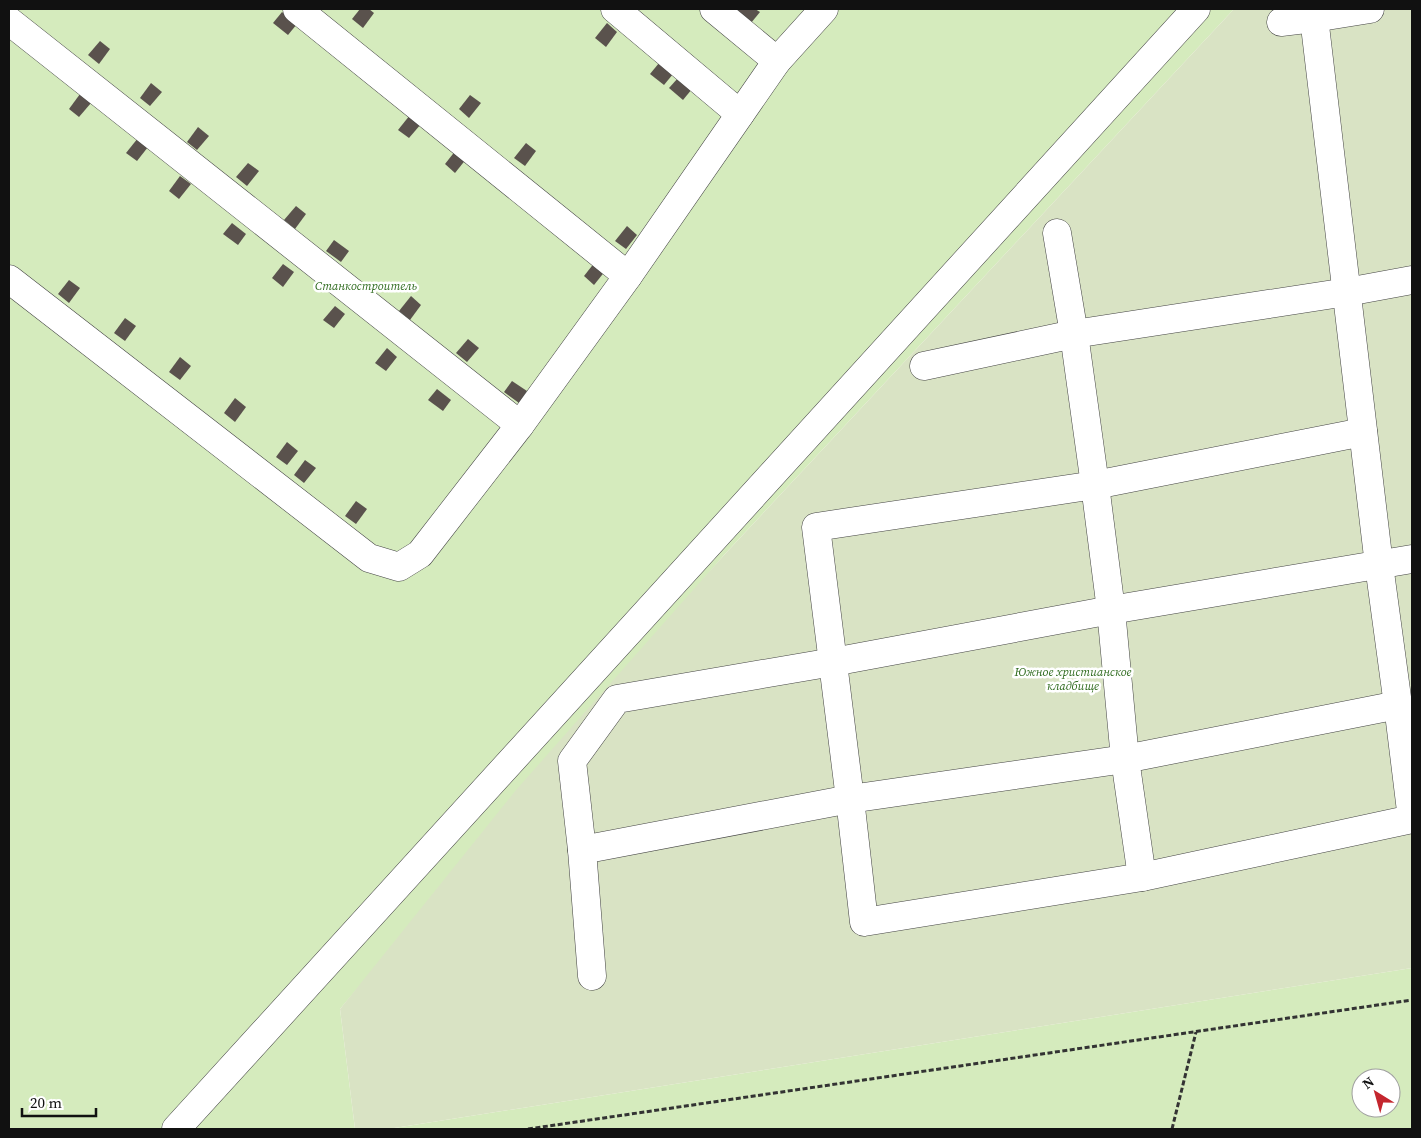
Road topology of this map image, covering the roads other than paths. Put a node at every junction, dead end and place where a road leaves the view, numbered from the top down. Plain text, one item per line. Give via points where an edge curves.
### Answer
1 (297, 9) edge
2 (615, 9) edge
3 (714, 9) edge
4 (824, 9) edge
5 (1196, 9) edge
6 (1370, 9) edge
7 (1314, 14) edge
8 (9, 21) edge
9 (1281, 22) dead end
10 (777, 62) junction
11 (740, 114) junction
12 (1058, 232) dead end
13 (628, 276) junction
14 (9, 280) edge
15 (1412, 280) edge
16 (1347, 292) junction
17 (1074, 334) junction
18 (924, 366) dead end
19 (520, 425) junction
20 (1363, 432) junction
21 (1095, 485) junction
22 (1412, 559) edge
23 (1378, 565) junction
24 (1111, 610) junction
25 (833, 662) junction
26 (1398, 705) junction
27 (1125, 759) junction
28 (850, 799) junction
29 (1412, 819) edge
30 (582, 850) junction
31 (1142, 877) junction
32 (592, 976) dead end
33 (176, 1129) edge

1 - 13 lane
2 - 11 lane
3 - 10 lane
4 - 10 lane
5 - 33 lane
6 - 7 lane
7 - 9 lane
7 - 16 lane
8 - 19 lane
10 - 11 lane
11 - 13 lane
12 - 17 lane
13 - 19 lane
14 - 19 lane via 369,558 399,567 420,554
15 - 16 lane
16 - 17 lane
16 - 20 lane
17 - 18 lane
17 - 21 lane
20 - 21 lane
20 - 23 lane
21 - 24 lane
21 - 25 lane via 816,527
22 - 23 lane
23 - 24 lane
23 - 26 lane
24 - 25 lane
24 - 27 lane
25 - 28 lane
25 - 30 lane via 617,698 572,761
26 - 27 lane
26 - 29 lane
27 - 28 lane
27 - 31 lane
28 - 30 lane
28 - 31 lane via 864,922
29 - 31 lane
30 - 32 lane

